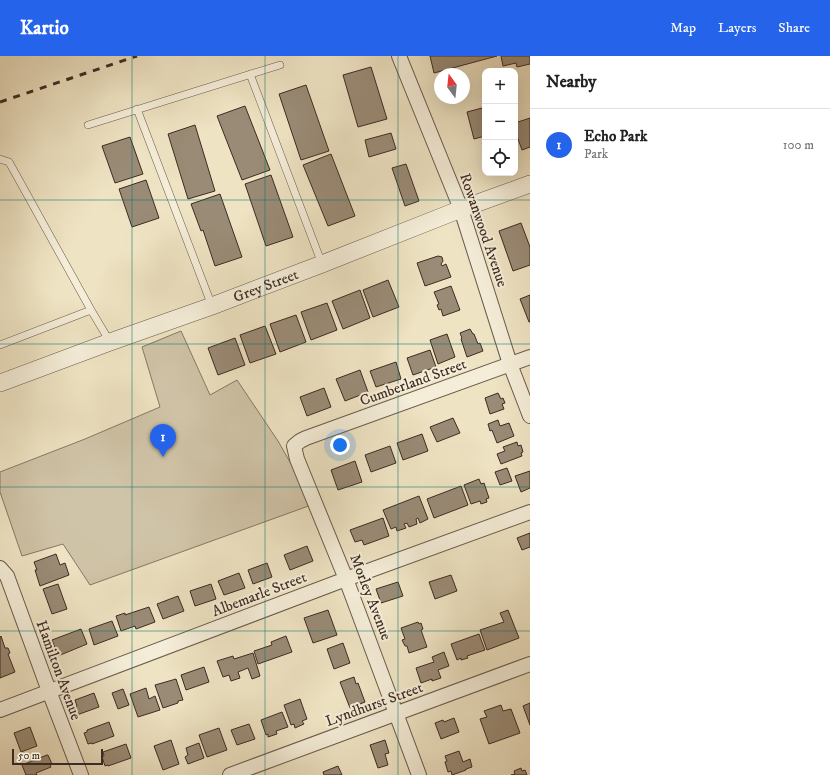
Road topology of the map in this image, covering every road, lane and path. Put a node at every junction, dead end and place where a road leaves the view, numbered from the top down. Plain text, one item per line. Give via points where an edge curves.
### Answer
1 (399, 56) edge
2 (280, 65) dead end
3 (250, 74) junction
4 (137, 109) junction
5 (88, 125) dead end
6 (0, 159) edge
7 (530, 184) edge
8 (461, 209) junction
9 (322, 264) junction
10 (212, 306) junction
11 (91, 310) junction
12 (110, 342) junction
13 (0, 345) edge
14 (530, 357) edge
15 (510, 364) junction
16 (0, 383) edge
17 (530, 416) edge
18 (306, 438) joint
19 (530, 512) edge
20 (3, 572) edge
21 (346, 579) junction
22 (530, 664) edge
23 (49, 691) junction
24 (0, 710) edge
25 (397, 714) junction
26 (81, 775) edge
27 (230, 775) edge
28 (418, 775) edge

1 - 8 street, Rowanwood Avenue
2 - 3 lane
3 - 4 lane
3 - 9 lane
4 - 5 lane
4 - 10 lane
6 - 11 lane via 8,162
7 - 8 street, Grey Street
8 - 9 street, Grey Street
8 - 15 street, Rowanwood Avenue
9 - 10 street, Grey Street
10 - 12 street, Grey Street
11 - 12 lane
11 - 13 lane
12 - 16 street, Grey Street
14 - 15 street, Cumberland Street
15 - 17 street, Rowanwood Avenue
15 - 18 street, Cumberland Street
18 - 21 street, Morley Avenue via 294,446 297,459
19 - 21 street, Albemarle Street
20 - 23 street, Hamilton Avenue
21 - 23 street, Albemarle Street
21 - 25 street, Morley Avenue
22 - 25 street, Lyndhurst Street
23 - 24 street, Albemarle Street
23 - 26 street, Hamilton Avenue
25 - 27 street, Lyndhurst Street
25 - 28 street, Morley Avenue

